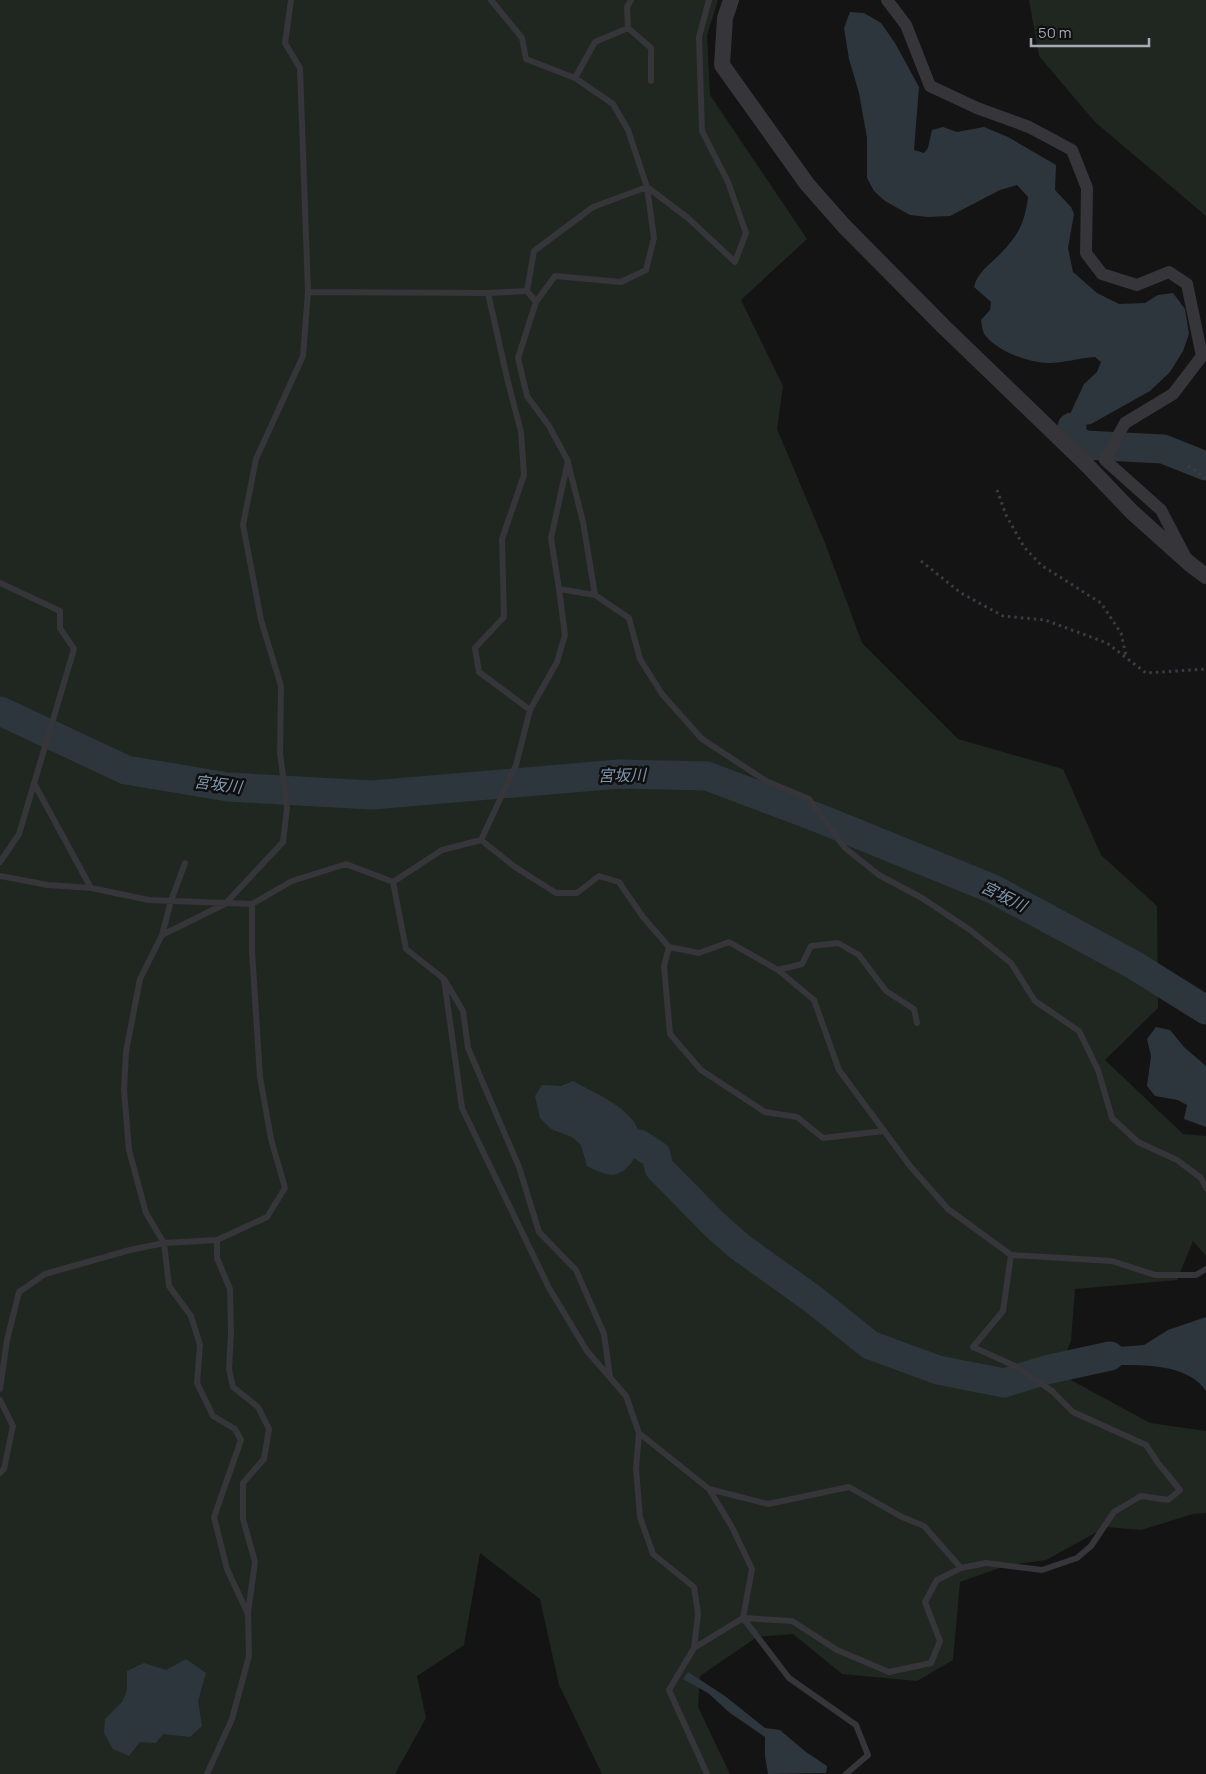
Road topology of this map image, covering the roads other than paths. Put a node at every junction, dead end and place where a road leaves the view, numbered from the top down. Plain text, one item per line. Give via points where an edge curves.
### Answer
1 (291, 0) edge
2 (491, 0) edge
3 (631, 0) edge
4 (709, 0) edge
5 (731, 0) edge
6 (886, 0) edge
7 (628, 28) junction
8 (575, 78) junction
9 (651, 81) dead end
10 (647, 187) junction
11 (527, 291) junction
12 (308, 292) junction
13 (488, 293) junction
14 (536, 302) junction
15 (568, 461) junction
16 (1190, 564) junction
17 (1206, 576) edge
18 (0, 583) edge
19 (559, 589) junction
20 (595, 594) junction
21 (530, 710) junction
22 (35, 785) junction
23 (481, 840) junction
24 (0, 862) edge
25 (185, 863) dead end
26 (0, 876) edge
27 (393, 882) junction
28 (91, 888) junction
29 (171, 901) junction
30 (225, 904) junction
31 (252, 904) junction
32 (162, 935) junction
33 (669, 947) junction
34 (778, 970) junction
35 (444, 979) junction
36 (917, 1023) dead end
37 (884, 1131) junction
38 (1206, 1188) edge
39 (217, 1240) junction
40 (164, 1243) junction
41 (1012, 1255) junction
42 (1206, 1269) edge
43 (610, 1378) junction
44 (0, 1389) edge
45 (0, 1400) edge
46 (639, 1433) junction
47 (0, 1472) edge
48 (709, 1489) junction
49 (961, 1568) junction
50 (248, 1614) junction
51 (743, 1618) junction
52 (694, 1648) junction
53 (207, 1774) edge
54 (707, 1774) edge
55 (846, 1774) edge

1 - 12 lane via 285,43 300,68
2 - 8 lane via 522,38 526,59
3 - 7 lane via 627,7
4 - 10 lane via 699,37 702,130 728,182 746,233 735,262 688,218
5 - 16 street via 725,18 722,65 807,184 944,327 1132,512
6 - 16 street via 906,25 930,86 977,108 1029,126 1072,150 1087,188 1086,254 1102,274 1137,285 1170,272 1187,284 1202,356 1173,394 1125,423 1105,460 1162,510
7 - 8 lane via 595,42
7 - 9 lane via 651,48
8 - 10 lane via 613,104 628,130
10 - 11 lane via 593,207 534,251
10 - 14 lane via 654,238 646,270 622,282 555,276
11 - 13 lane
11 - 14 lane
12 - 13 lane
12 - 30 lane via 303,356 256,459 243,525 261,620 281,686 280,753 287,808 283,842
13 - 21 lane via 521,432 524,474 502,539 504,617 475,648 479,672
14 - 15 lane via 518,358 527,396 549,426
15 - 19 lane via 551,538
15 - 20 lane via 584,522
16 - 17 street
18 - 22 lane via 60,611 60,628 74,649
19 - 20 lane
19 - 21 lane via 565,635 557,662
20 - 38 lane via 629,618 640,659 662,694 702,739 766,781 808,798 844,848 879,875 922,898 970,930 1011,963 1035,1001 1079,1031 1098,1070 1112,1118 1138,1142 1177,1160 1201,1178
21 - 23 lane via 516,765
22 - 24 lane via 19,834
22 - 28 lane
23 - 27 lane via 442,850
23 - 33 lane via 515,867 556,892 577,894 599,876 619,882 642,917
25 - 29 lane
26 - 28 lane via 48,885
27 - 31 lane via 346,864 292,882
27 - 35 lane via 406,949
28 - 29 lane via 149,900
29 - 30 lane
29 - 32 lane
30 - 31 lane
30 - 32 lane
31 - 39 lane via 260,1077 270,1139 285,1188 267,1217
32 - 40 lane via 140,979 126,1052 124,1090 128,1150 146,1213
33 - 34 lane via 699,953 729,942
33 - 37 lane via 664,966 670,1034 701,1070 765,1112 797,1117 823,1138
34 - 36 lane via 802,964 811,946 838,943 858,955 886,991 914,1009
34 - 37 lane via 814,1000 839,1070
35 - 43 lane via 462,1108 549,1288 586,1351
35 - 43 lane via 463,1011 468,1048 520,1167 539,1232 576,1270 604,1334
37 - 41 lane via 948,1209
39 - 40 lane
39 - 50 lane via 217,1258 230,1289 229,1369 233,1387 258,1407 269,1429 264,1459 243,1483 243,1519 256,1562
40 - 44 lane via 45,1274 19,1292 7,1340
40 - 50 lane via 168,1286 191,1316 200,1345 198,1383 213,1416 235,1429 241,1440 214,1517 228,1569
41 - 42 lane via 1112,1261 1154,1275 1196,1275
41 - 49 lane via 1002,1311 972,1347 1015,1366 1052,1391 1073,1412 1146,1445 1180,1490 1168,1500 1141,1496 1114,1512 1091,1546 1077,1558 1042,1570 986,1564
43 - 46 lane via 626,1396
45 - 47 lane via 14,1426 4,1469
46 - 48 lane
46 - 52 lane via 636,1469 640,1517 653,1554 694,1588 698,1614
48 - 49 lane via 768,1504 849,1487 924,1526
48 - 51 lane via 752,1568
49 - 51 lane via 936,1580 925,1602 940,1641 931,1663 889,1672 837,1650 792,1621
50 - 53 lane via 249,1656 232,1719
51 - 52 lane
51 - 55 lane via 789,1678 856,1725 868,1755
52 - 54 lane via 669,1690

